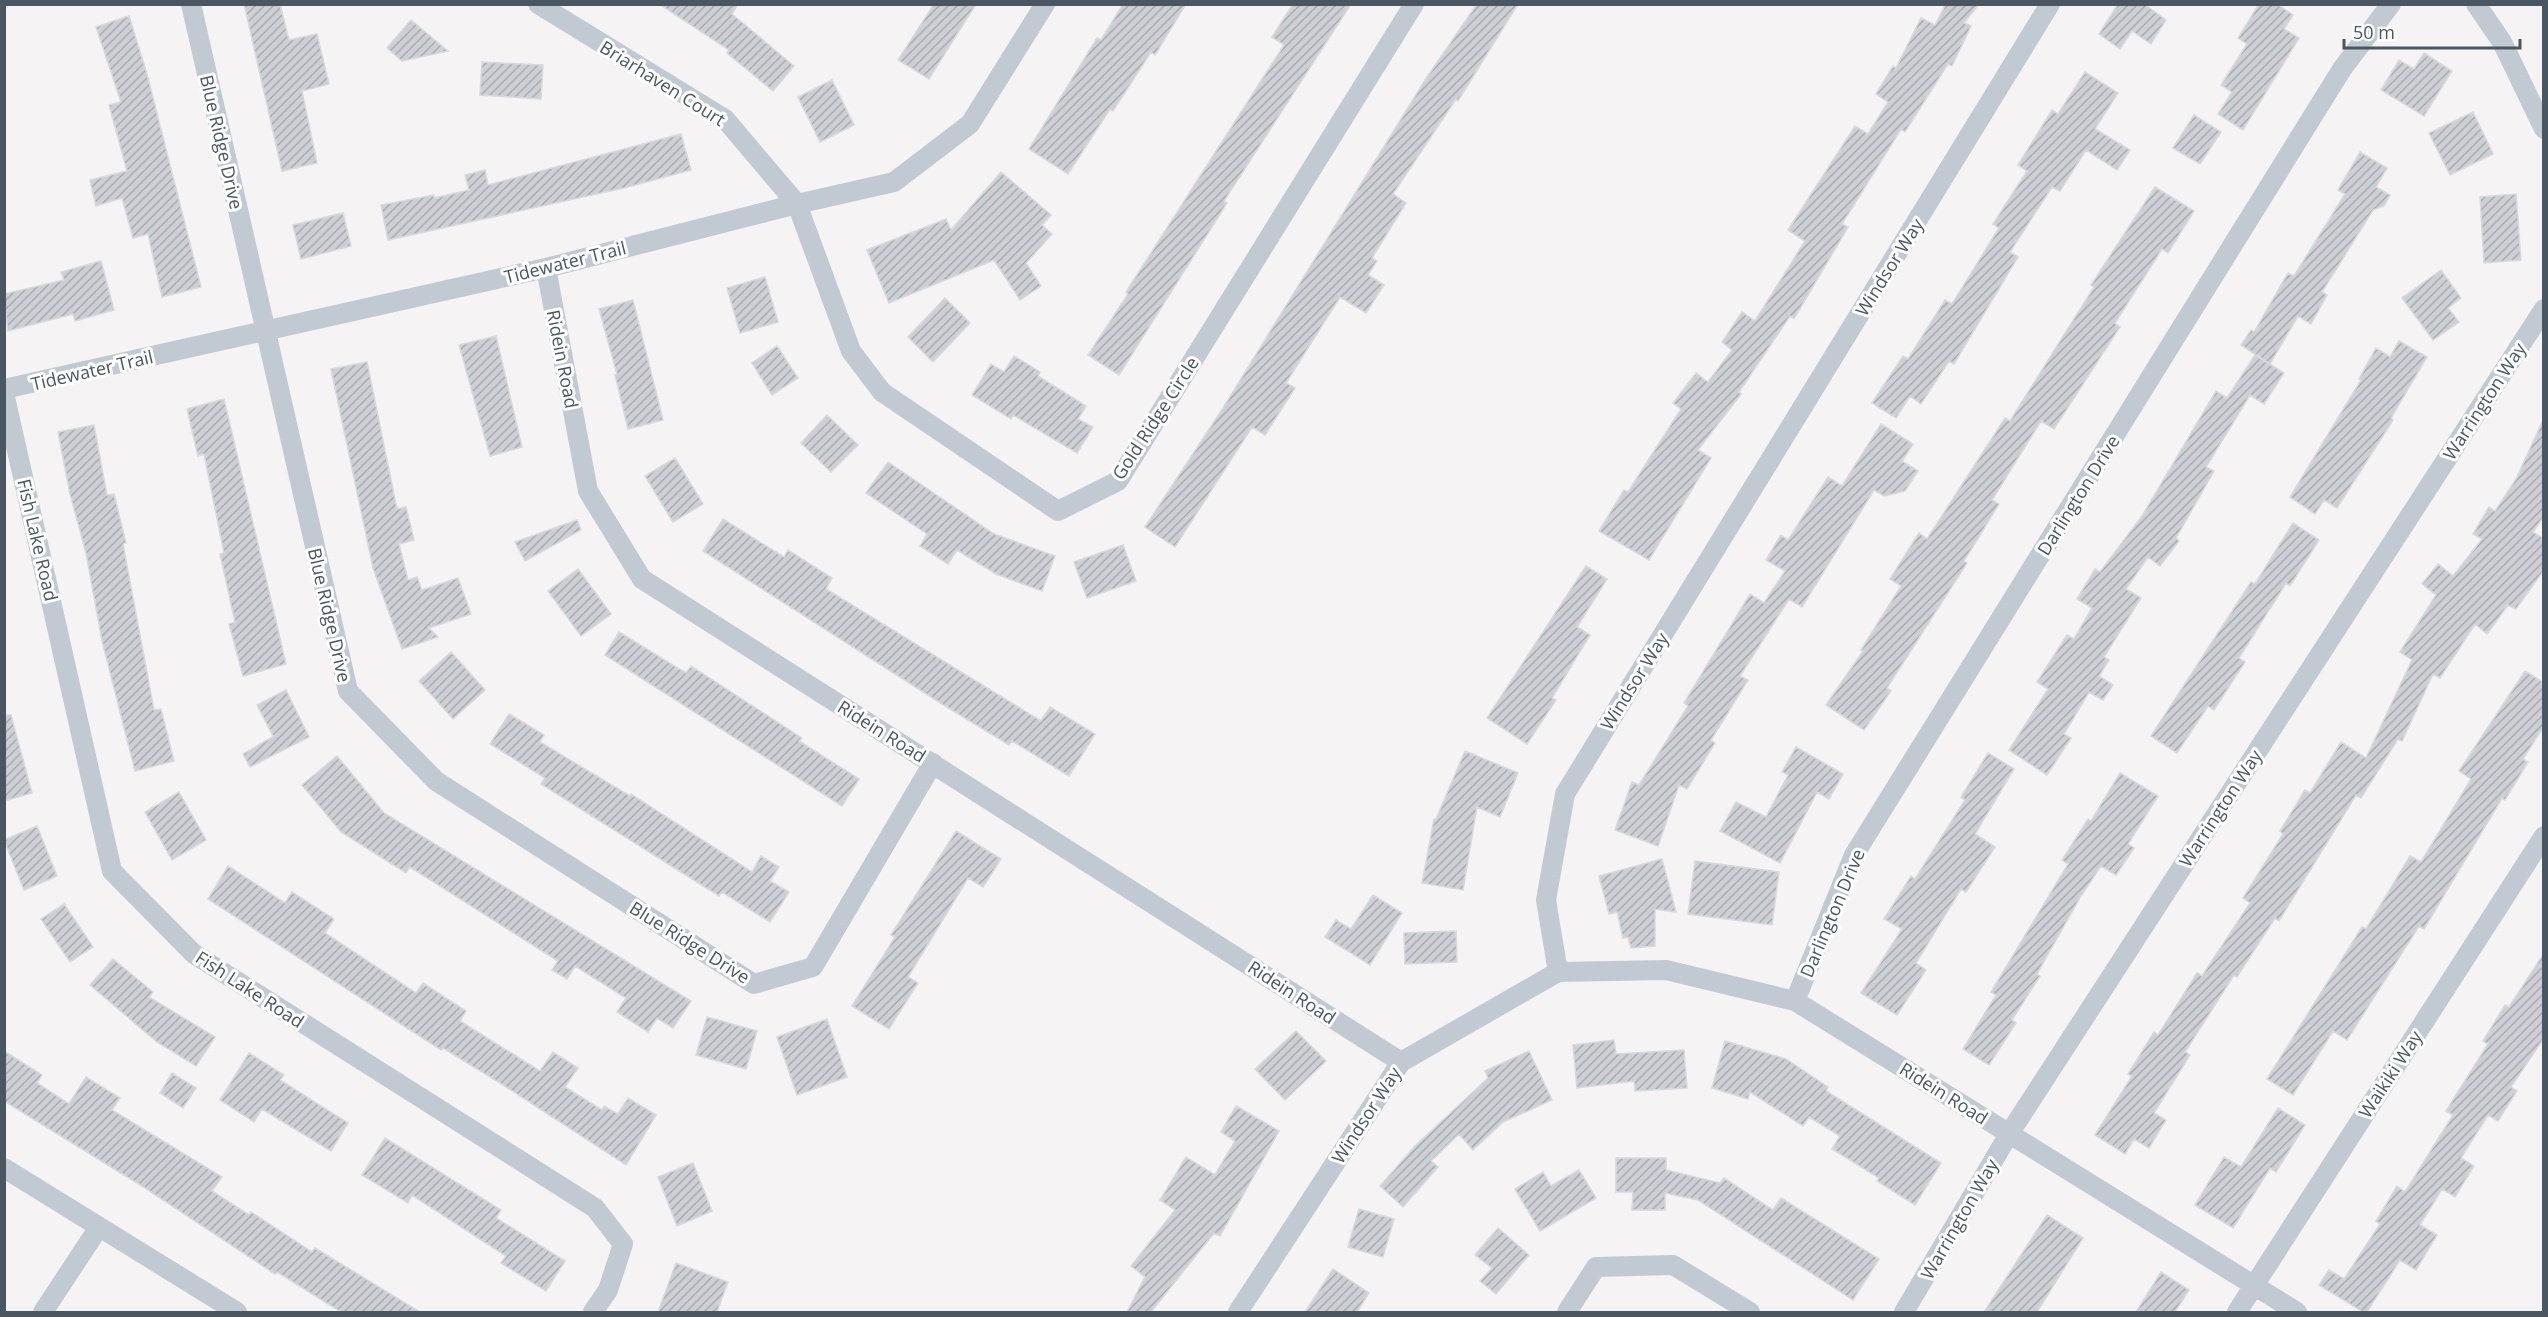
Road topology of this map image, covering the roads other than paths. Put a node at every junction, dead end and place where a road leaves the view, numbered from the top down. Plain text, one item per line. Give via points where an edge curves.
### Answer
1 (191, 4) edge
2 (538, 4) edge
3 (1045, 4) edge
4 (1414, 4) edge
5 (2050, 4) edge
6 (2391, 4) edge
7 (2476, 4) edge
8 (2544, 129) edge
9 (797, 204) junction
10 (546, 268) junction
11 (2544, 309) edge
12 (264, 332) junction
13 (4, 391) edge
14 (933, 763) junction
15 (2544, 836) edge
16 (1558, 972) junction
17 (1795, 1001) junction
18 (1401, 1062) junction
19 (2009, 1134) junction
20 (4, 1168) edge
21 (99, 1227) junction
22 (2254, 1286) junction
23 (43, 1312) edge
24 (237, 1312) edge
25 (593, 1312) edge
26 (1238, 1312) edge
27 (1567, 1312) edge
28 (1750, 1312) edge
29 (1904, 1312) edge
30 (2237, 1312) edge
31 (2297, 1312) edge

1 - 12 street, Blue Ridge Drive
2 - 9 street, Briarhaven Court via 726,119
3 - 9 street, Tidewater Trail via 970,124 894,182
4 - 9 street, Gold Ridge Circle via 1118,481 1058,511 882,392 850,351
5 - 16 street, Windsor Way via 1564,794 1546,900
6 - 17 street, Darlington Drive via 2342,69 1854,855
7 - 8 street via 2502,42
9 - 10 street, Tidewater Trail
10 - 12 street, Tidewater Trail
10 - 14 street, Ridein Road via 588,491 642,579
11 - 19 street, Warrington Way
12 - 13 street, Tidewater Trail
12 - 14 street, Blue Ridge Drive via 348,691 436,781 754,984 813,967
13 - 25 street, Fish Lake Road via 112,872 194,954 595,1208 623,1244 608,1290
14 - 18 street, Ridein Road
15 - 22 street, Waikiki Way
16 - 17 street, Ridein Road via 1666,970
16 - 18 street, Windsor Way
17 - 19 street, Ridein Road
18 - 26 street, Windsor Way
19 - 22 street, Ridein Road
19 - 29 street, Warrington Way
20 - 21 street
21 - 23 street
21 - 24 street
22 - 30 street, Waikiki Way
22 - 31 street, Ridein Road
27 - 28 street via 1596,1267 1673,1265

